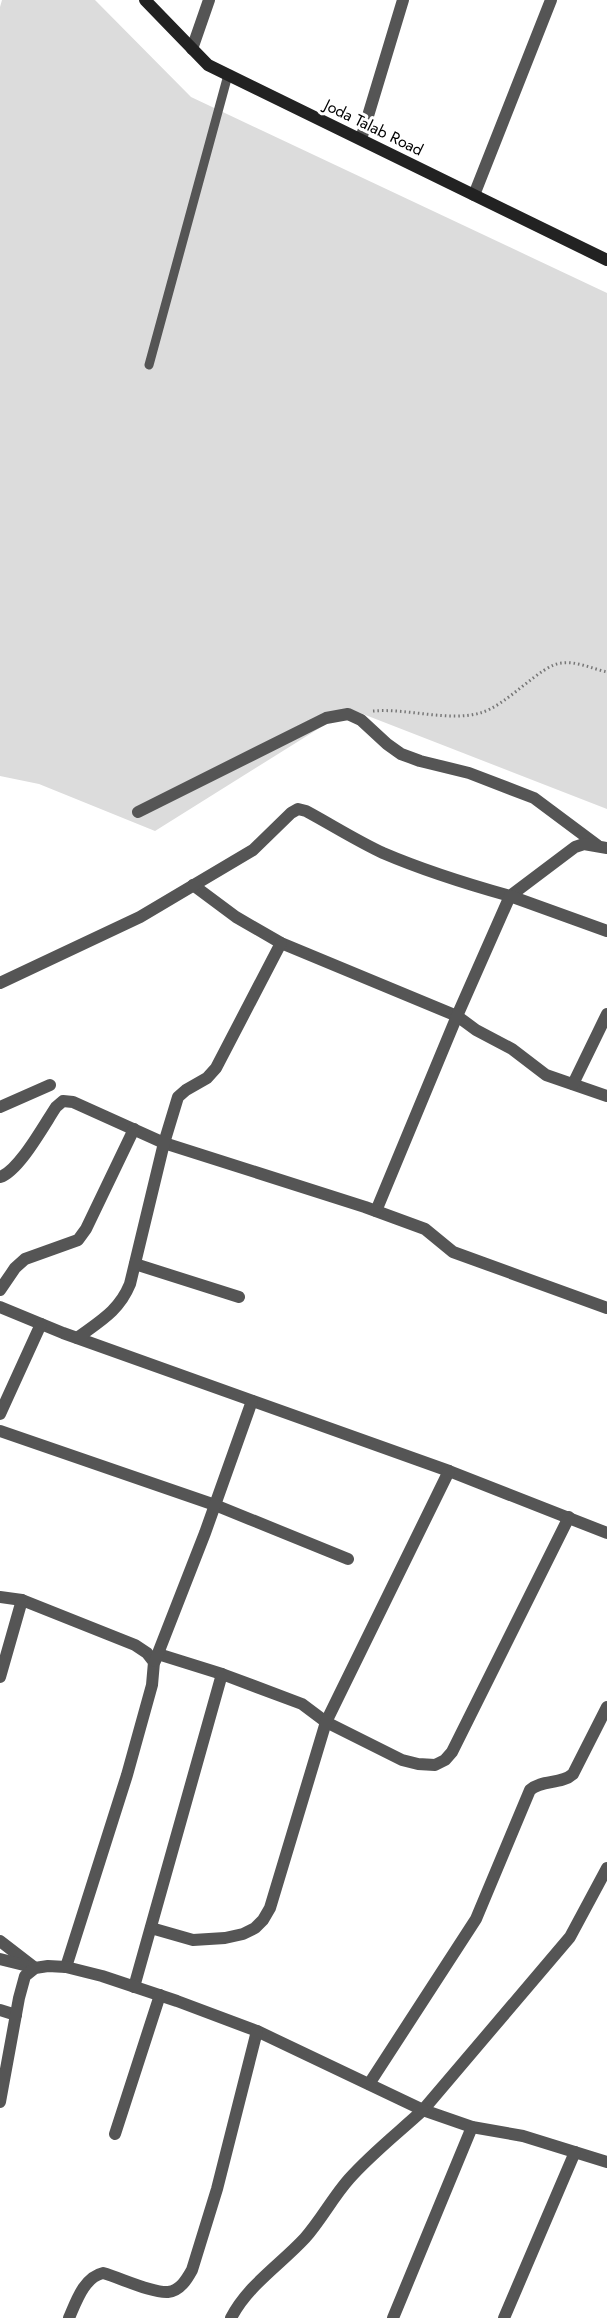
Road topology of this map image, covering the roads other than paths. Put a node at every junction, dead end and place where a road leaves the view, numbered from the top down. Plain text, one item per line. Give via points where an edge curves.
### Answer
1 (144, 0) edge
2 (209, 0) edge
3 (403, 0) edge
4 (551, 0) edge
5 (192, 49) junction
6 (228, 75) junction
7 (361, 139) junction
8 (474, 195) junction
9 (607, 260) edge
10 (149, 365) dead end
11 (138, 812) dead end
12 (602, 847) edge
13 (193, 885) junction
14 (510, 897) junction
15 (607, 931) edge
16 (281, 943) junction
17 (0, 983) edge
18 (607, 1014) edge
19 (457, 1016) junction
20 (573, 1084) junction
21 (50, 1085) dead end
22 (607, 1096) edge
23 (0, 1107) edge
24 (134, 1129) junction
25 (164, 1143) junction
26 (0, 1177) edge
27 (376, 1211) junction
28 (135, 1264) junction
29 (0, 1290) edge
30 (239, 1297) dead end
31 (0, 1307) edge
32 (607, 1308) edge
33 (41, 1324) junction
34 (77, 1338) junction
35 (252, 1401) junction
36 (0, 1414) edge
37 (0, 1431) edge
38 (449, 1471) junction
39 (215, 1505) junction
40 (569, 1517) junction
41 (607, 1533) edge
42 (348, 1559) dead end
43 (0, 1598) edge
44 (22, 1600) junction
45 (156, 1658) junction
46 (222, 1674) junction
47 (0, 1677) edge
48 (607, 1707) edge
49 (326, 1722) junction
50 (607, 1868) edge
51 (151, 1928) junction
52 (0, 1941) edge
53 (0, 1959) edge
54 (66, 1967) junction
55 (35, 1968) junction
56 (134, 1987) junction
57 (160, 1995) junction
58 (0, 2010) edge
59 (16, 2014) junction
60 (257, 2031) junction
61 (3, 2072) edge
62 (369, 2084) junction
63 (0, 2102) edge
64 (423, 2110) junction
65 (472, 2127) junction
66 (115, 2134) dead end
67 (575, 2152) junction
68 (607, 2162) edge
69 (69, 2318) edge
70 (231, 2318) edge
71 (393, 2318) edge
72 (504, 2318) edge

1 - 5 street, Joda Talab Road
2 - 5 street
3 - 7 street
4 - 8 street
5 - 6 street, Joda Talab Road via 208,65
6 - 7 street, Joda Talab Road
6 - 10 lane
7 - 8 street, Joda Talab Road
8 - 9 street, Joda Talab Road
11 - 12 street via 326,718 348,714 361,720 401,754 469,773 534,798
12 - 14 street via 575,847
13 - 14 street via 253,850 298,809 406,862
13 - 16 street via 236,917
13 - 17 street via 119,928
14 - 15 street
14 - 19 street
16 - 19 street
16 - 25 street via 216,1068 178,1097
18 - 20 street
19 - 20 street via 546,1074
19 - 27 street
20 - 22 street
21 - 23 street
24 - 25 street
24 - 26 street via 63,1101 18,1163
24 - 29 street via 78,1240 25,1259
25 - 27 street
25 - 28 street
27 - 32 street via 425,1229 453,1252
28 - 30 street
28 - 34 street via 124,1299
31 - 33 street
33 - 34 street
33 - 36 street
34 - 35 street
35 - 38 street
35 - 39 street
37 - 39 street
38 - 40 street
38 - 49 street
39 - 42 street
39 - 45 street
40 - 41 street
40 - 49 street via 445,1760 435,1765 402,1760
43 - 44 street
44 - 45 street via 135,1645
44 - 47 street
45 - 46 street
45 - 54 street via 127,1775
46 - 49 street via 302,1704
46 - 51 street
48 - 62 street via 573,1774 530,1790 476,1919
49 - 51 street via 270,1908 263,1920 243,1934 207,1940
50 - 64 street via 570,1937
51 - 56 street
52 - 55 street
53 - 55 street
54 - 55 street
54 - 56 street
55 - 59 street via 25,1976
56 - 57 street
57 - 60 street
57 - 66 street
58 - 59 street
59 - 61 street
60 - 62 street
60 - 69 street via 217,2189 186,2281 168,2292 96,2274 80,2294
61 - 63 street
62 - 64 street
64 - 65 street
64 - 70 street via 348,2180 306,2237 251,2288
65 - 67 street via 523,2136
65 - 71 street
67 - 68 street
67 - 72 street

